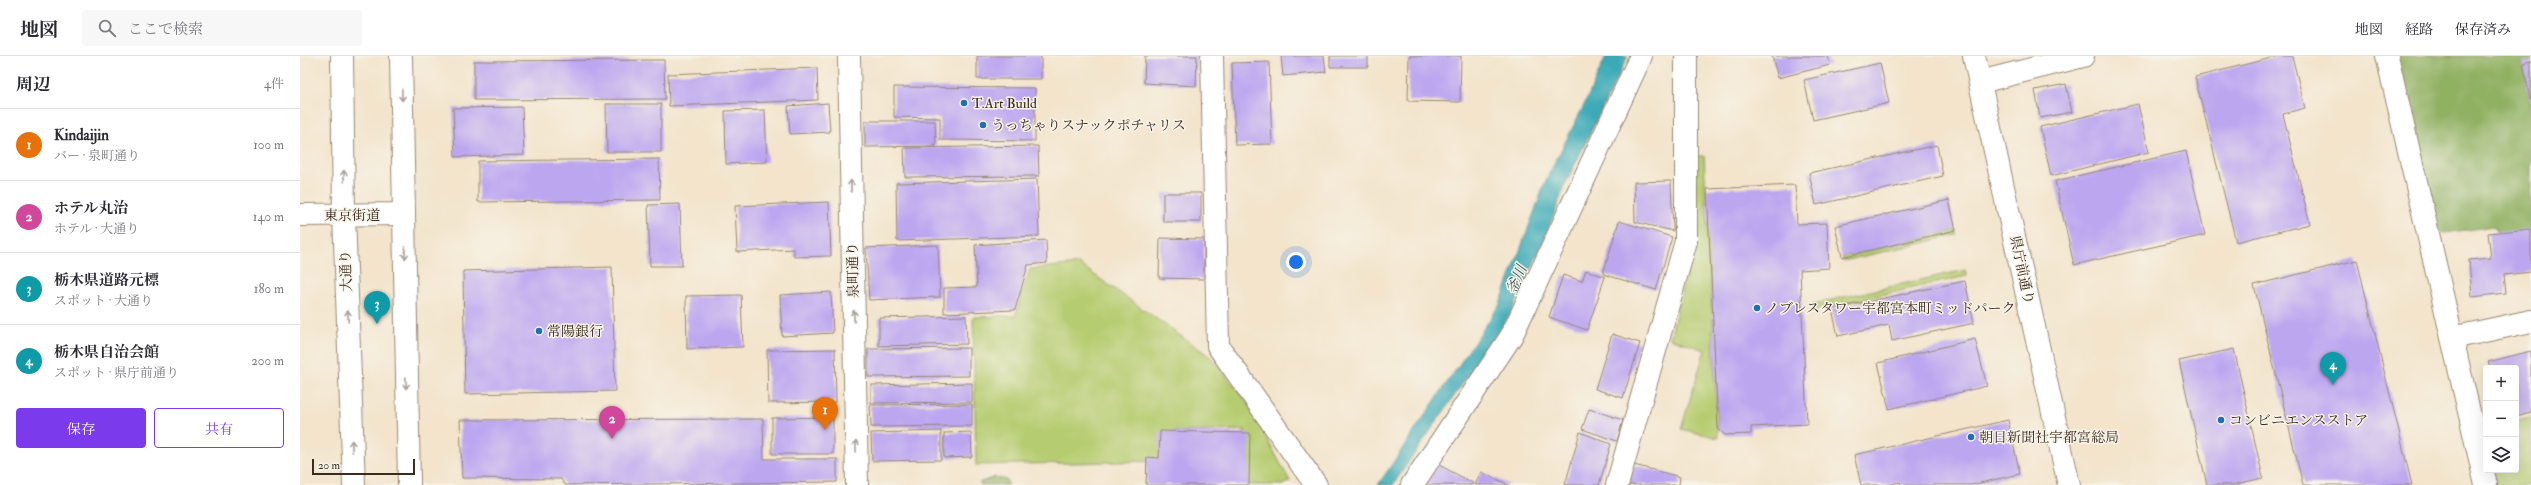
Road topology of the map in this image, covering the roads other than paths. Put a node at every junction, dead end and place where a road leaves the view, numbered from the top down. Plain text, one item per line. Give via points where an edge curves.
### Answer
1 (342, 56) edge
2 (401, 56) edge
3 (848, 56) edge
4 (1212, 56) edge
5 (1641, 56) edge
6 (1686, 56) edge
7 (1974, 56) edge
8 (2083, 56) edge
9 (2387, 56) edge
10 (1980, 82) junction
11 (344, 214) junction
12 (404, 214) junction
13 (300, 215) edge
14 (2531, 322) edge
15 (2452, 338) junction
16 (354, 485) edge
17 (409, 485) edge
18 (857, 485) edge
19 (1316, 485) edge
20 (1412, 485) edge
21 (1617, 485) edge
22 (2069, 485) edge
23 (2486, 485) edge

11 -> 1 main road, 大通り
2 -> 12 main road
18 -> 3 main road, 泉町通り
4 - 19 main road via 1218,346
5 - 20 main road via 1512,335
6 - 21 main road via 1686,241
7 - 10 main road, 県庁前通り
8 - 10 main road
9 - 15 main road
10 - 22 main road, 県庁前通り
11 - 12 main road, 東京街道
11 - 13 main road, 東京街道
16 -> 11 main road, 大通り
12 -> 17 main road
14 - 15 main road
15 - 23 main road

